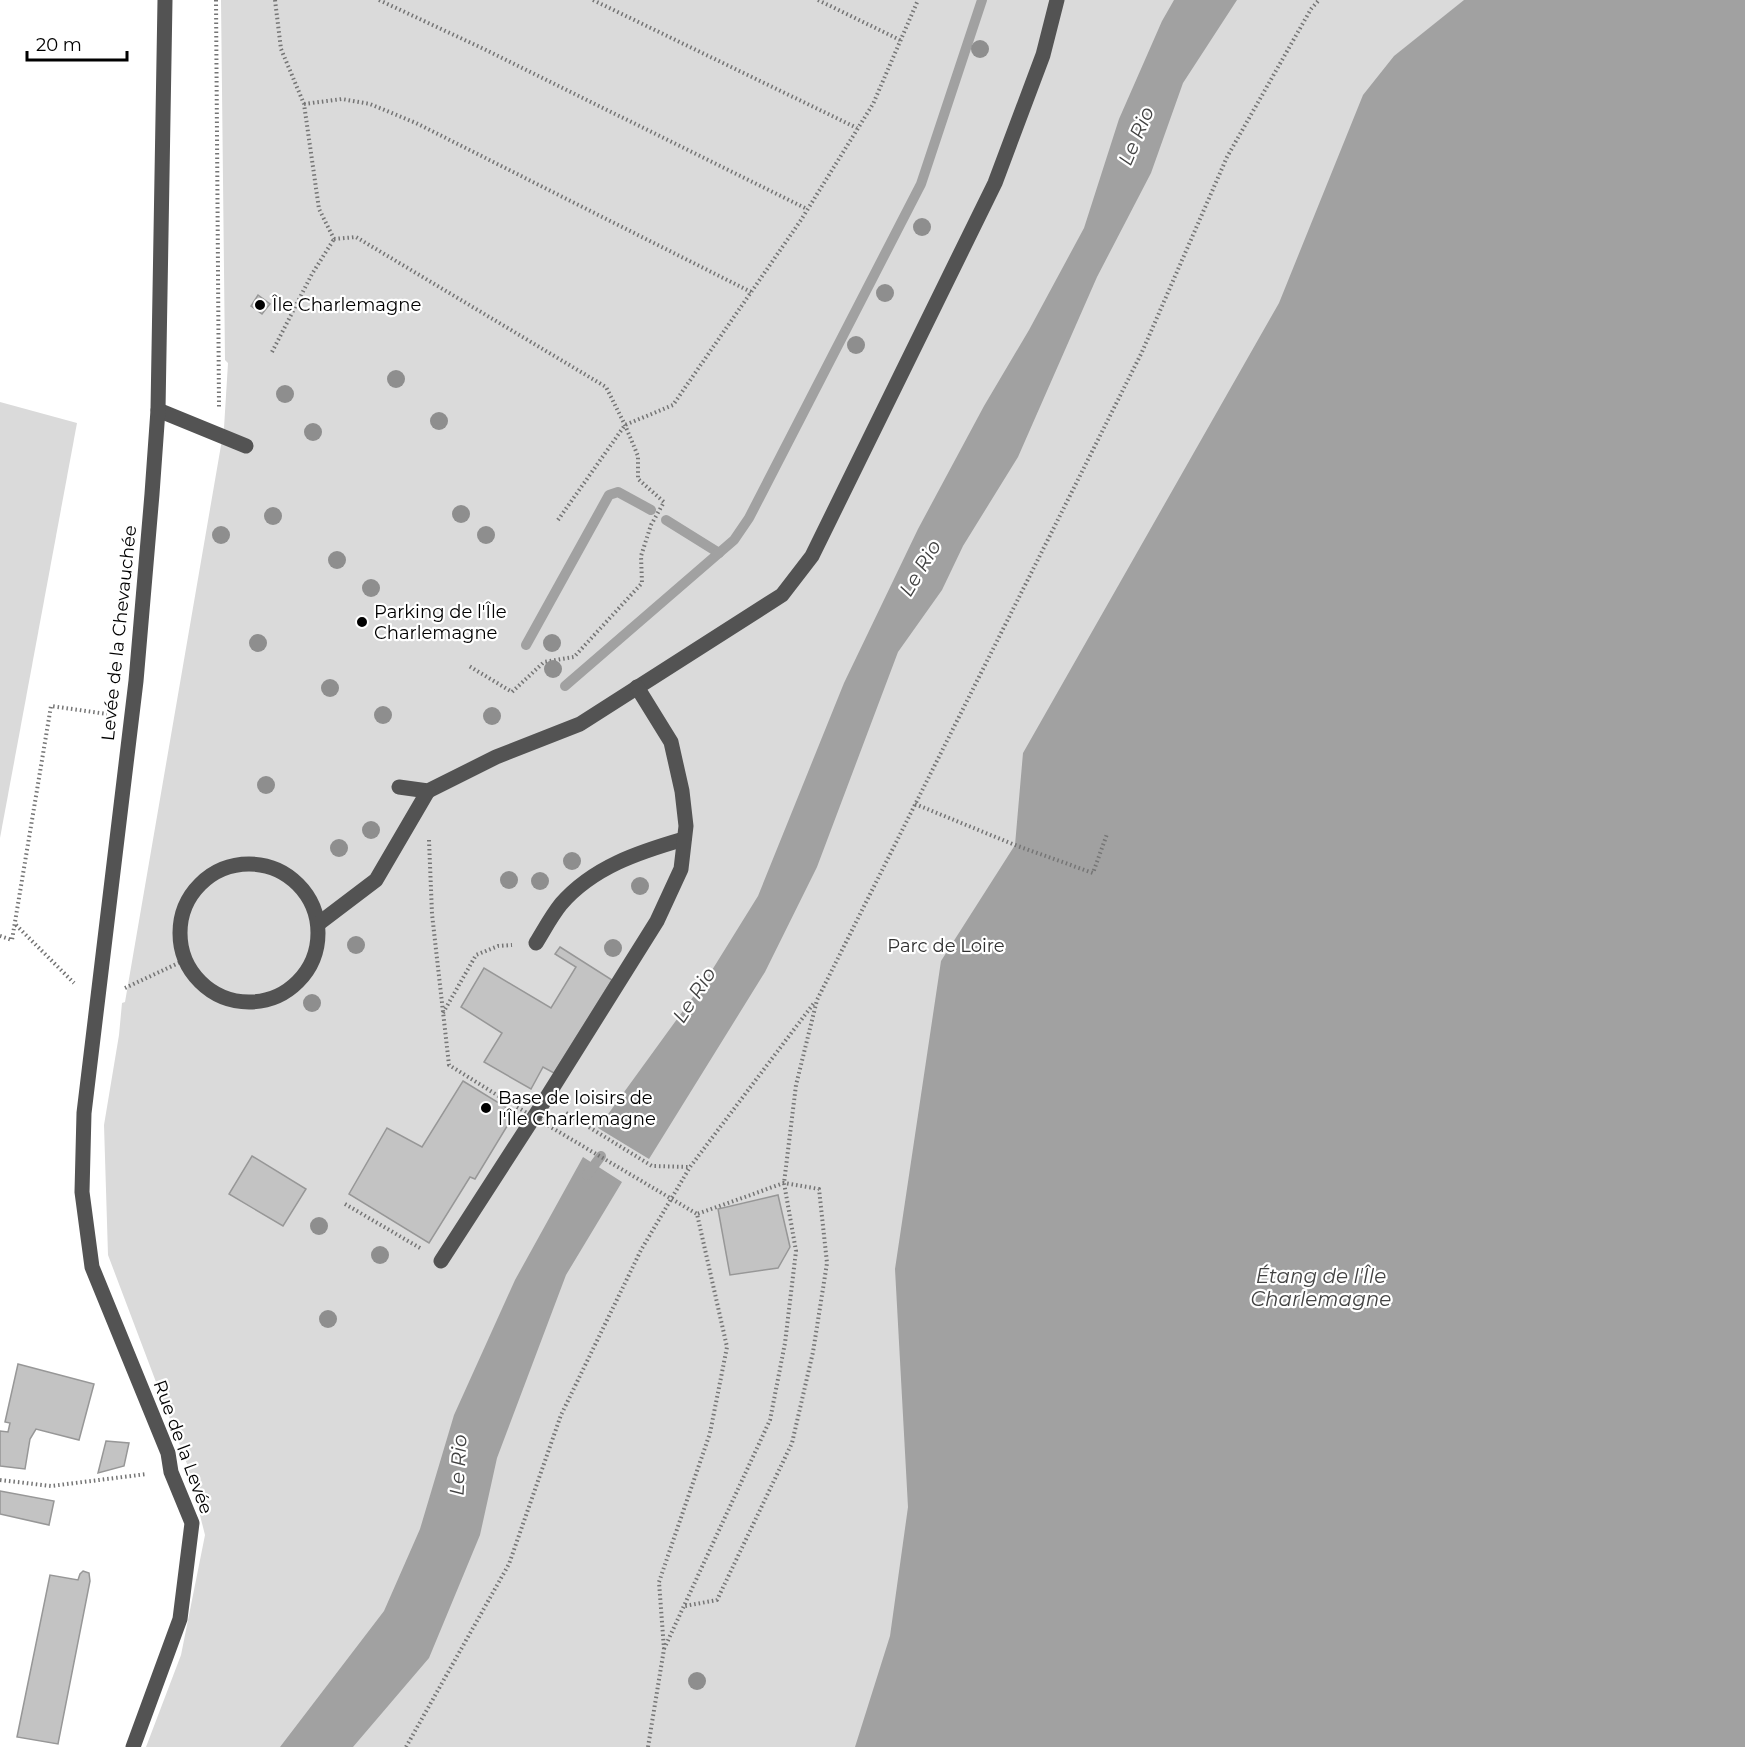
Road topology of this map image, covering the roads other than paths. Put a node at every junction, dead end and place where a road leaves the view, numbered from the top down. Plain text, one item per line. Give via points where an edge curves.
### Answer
1 (165, 0) edge
2 (1057, 0) edge
3 (158, 410) junction
4 (246, 446) dead end
5 (637, 687) junction
6 (399, 787) dead end
7 (428, 791) junction
8 (684, 839) junction
9 (318, 924) junction
10 (536, 943) road end
11 (441, 1261) road end
12 (92, 1268) joint
13 (133, 1747) edge

1 - 3 street, Levée de la Chevauchée
2 - 5 street via 1042,55 995,183 812,556 782,595
3 - 4 street
3 - 12 street, Levée de la Chevauchée via 132,718 84,1113 82,1192
5 - 7 street via 579,724 496,757
5 - 8 street via 671,742 682,791
6 - 7 street
7 - 9 street via 376,880
8 - 10 street via 619,862 586,879 560,904
8 - 11 street via 681,869 657,921
9 - 9 street via 311,901 296,882 276,869 253,864 230,866 209,876 192,893 182,914 179,937 185,960 196,978 231,1001 253,1003 274,999 307,972 315,957
12 - 13 street, Rue de la Levée via 168,1453 171,1472 192,1523 180,1619

